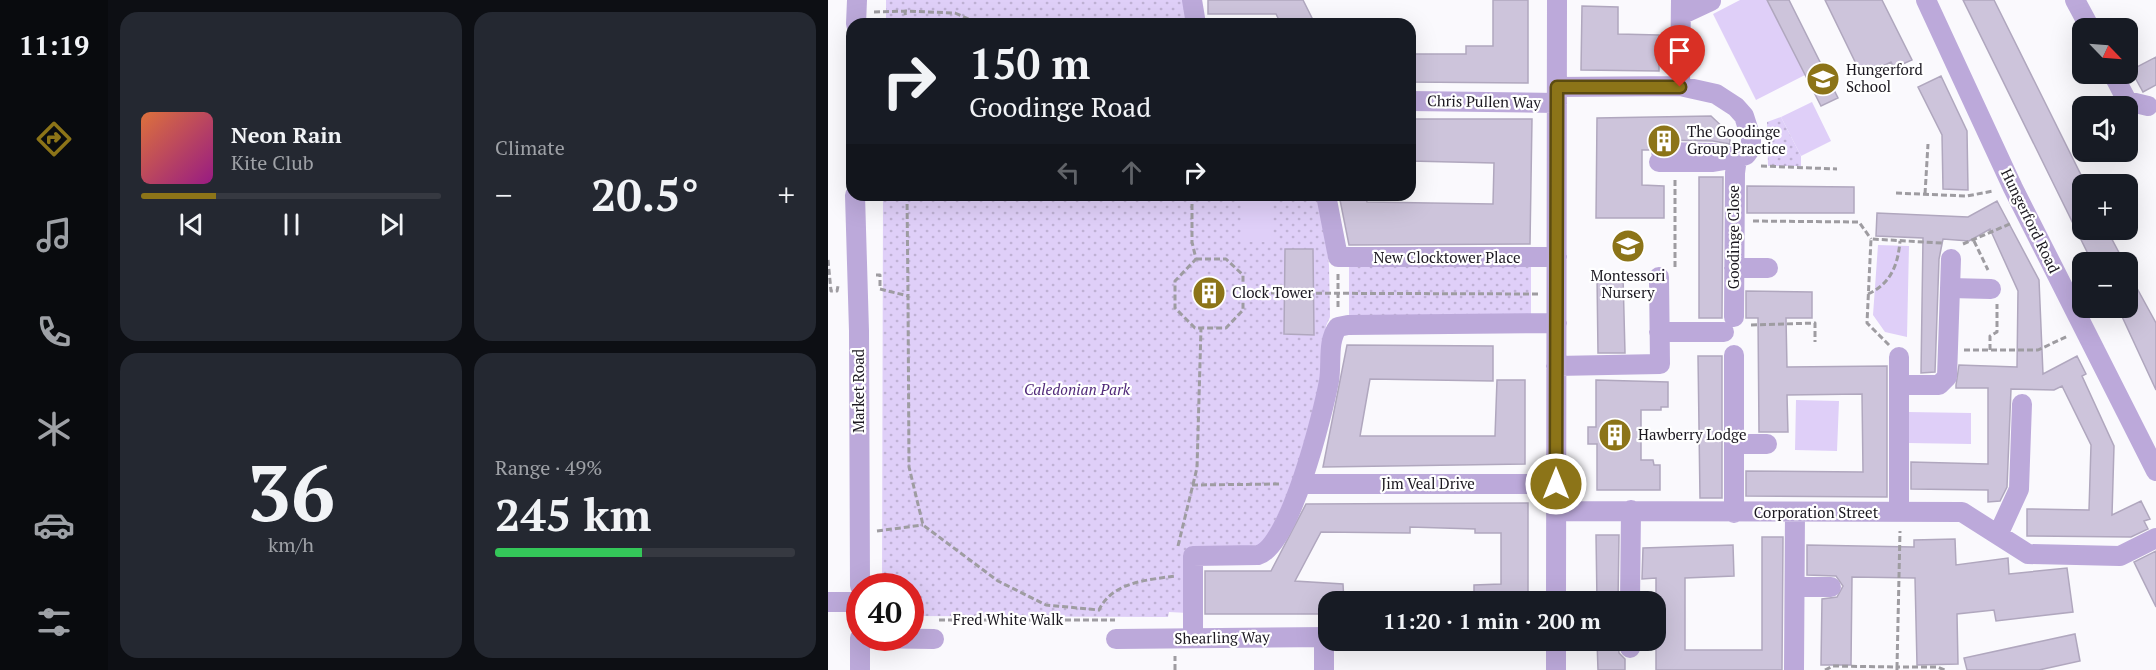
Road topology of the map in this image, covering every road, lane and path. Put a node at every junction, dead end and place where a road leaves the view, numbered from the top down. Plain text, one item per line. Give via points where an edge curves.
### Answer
1 (1192, 0) edge
2 (1557, 0) edge
3 (1926, 0) edge
4 (2075, 0) edge
5 (1711, 1) edge
6 (1681, 8) edge
7 (905, 11) junction
8 (856, 12) edge
9 (906, 18) edge
10 (966, 18) edge
11 (1193, 18) edge
12 (2085, 18) edge
13 (2118, 84) edge
14 (1680, 87) junction
15 (1557, 95) junction
16 (1416, 101) edge
17 (2148, 106) dead end
18 (1928, 144) dead end
19 (1742, 156) junction
20 (1665, 162) joint
21 (1837, 169) dead end
22 (2013, 188) junction
23 (1896, 193) dead end
24 (1925, 194) junction
25 (855, 201) edge
26 (907, 201) edge
27 (1192, 201) edge
28 (1327, 201) edge
29 (2027, 216) junction
30 (1734, 221) junction
31 (1871, 239) junction
32 (1900, 241) junction
33 (1953, 249) junction
34 (1338, 257) junction
35 (1557, 257) junction
36 (1196, 259) junction
37 (828, 260) edge
38 (1734, 268) junction
39 (1768, 268) dead end
40 (872, 275) dead end
41 (1667, 277) joint
42 (1950, 288) junction
43 (1991, 289) dead end
44 (837, 291) dead end
45 (1338, 292) junction
46 (1244, 293) junction
47 (1557, 294) junction
48 (1868, 294) junction
49 (908, 296) junction
50 (1557, 323) junction
51 (1733, 324) junction
52 (1338, 327) junction
53 (1201, 328) junction
54 (2084, 328) junction
55 (1659, 332) junction
56 (1815, 342) dead end
57 (1956, 350) dead end
58 (1734, 355) dead end
59 (1899, 357) joint
60 (1556, 366) junction
61 (1899, 385) junction
62 (2022, 404) dead end
63 (1734, 444) junction
64 (1767, 444) dead end
65 (2156, 471) edge
66 (1301, 484) junction
67 (1556, 484) junction
68 (1192, 485) junction
69 (1631, 510) junction
70 (1556, 511) junction
71 (1734, 513) junction
72 (1795, 513) junction
73 (1900, 513) junction
74 (923, 525) junction
75 (860, 532) junction
76 (1998, 535) junction
77 (2156, 538) edge
78 (1177, 555) dead end
79 (1176, 566) dead end
80 (860, 573) edge
81 (1795, 587) junction
82 (1831, 587) dead end
83 (1556, 591) edge
84 (1630, 591) edge
85 (828, 602) edge
86 (846, 602) edge
87 (1099, 610) junction
88 (1099, 620) junction
89 (1318, 637) edge
90 (924, 639) edge
91 (933, 639) joint
92 (1116, 639) joint
93 (1193, 639) junction
94 (860, 651) edge
95 (1325, 651) edge
96 (1556, 651) edge
97 (1897, 668) edge
98 (860, 670) edge
99 (1324, 670) edge
100 (1556, 670) edge
101 (1794, 670) edge
102 (1825, 670) edge
103 (1945, 670) edge

1 - 11 street
2 - 15 street
3 - 22 street, Hungerford Road
4 - 12 street
5 - 6 street
6 - 14 street
7 - 8 path
7 - 9 path
7 - 10 path via 955,13
13 - 17 street via 2127,101
14 - 15 street, Chris Pullen Way
14 - 19 street, Goodinge Close via 1702,89 1736,107 1749,126 1751,148
15 - 16 street, Chris Pullen Way
15 - 35 street
18 - 24 path
19 - 20 street via 1713,162
19 - 21 path via 1768,168
19 - 30 street, Goodinge Close
20 - 41 path
22 - 24 path via 1967,196
22 - 29 street, Hungerford Road
23 - 24 path
25 - 75 street, Market Road
26 - 49 path
27 - 36 path
28 - 34 street
29 - 33 path
29 - 54 street, Hungerford Road
30 - 31 path via 1859,222
30 - 38 street, Goodinge Close
31 - 32 path
31 - 48 path
32 - 33 path
32 - 48 path via 1899,257 1884,287
33 - 42 street
34 - 35 street, New Clocktower Place
34 - 45 path
35 - 47 street
36 - 46 path via 1226,259 1244,275
36 - 53 path via 1175,281 1175,309 1195,328
37 - 44 path via 831,291
38 - 39 street
38 - 51 street, Goodinge Close
40 - 49 path via 879,275 880,289
41 - 55 street
42 - 43 street
42 - 61 street via 1947,377 1939,385
45 - 46 path
45 - 47 path
45 - 52 path
46 - 53 path via 1244,310 1226,328
47 - 50 street
48 - 59 path via 1867,323
49 - 74 path via 909,466
50 - 52 street
50 - 60 street
51 - 55 street
51 - 56 path via 1815,323
52 - 66 street via 1333,336 1322,412
53 - 68 path via 1197,468
54 - 57 path via 2038,350
54 - 65 street, Hungerford Road
55 - 60 street via 1659,364
58 - 63 street, Corporation Street
59 - 61 street, Corporation Street
60 - 67 street
61 - 73 street, Corporation Street
62 - 76 street via 2019,489
63 - 64 street
63 - 71 street, Corporation Street
66 - 67 street, Jim Veal Drive
66 - 68 path
66 - 93 street via 1277,536 1263,554 1193,556
67 - 70 street
68 - 78 path
69 - 70 street, Corporation Street
69 - 71 street, Corporation Street
69 - 84 street
70 - 83 street
71 - 72 street, Corporation Street
72 - 73 street, Corporation Street
72 - 81 street
73 - 76 street, Corporation Street via 1962,512
73 - 97 path
74 - 75 path
74 - 87 path via 998,580 1046,605
75 - 80 street, Market Road
76 - 77 street, Corporation Street via 2028,554 2120,556
79 - 87 path via 1175,576 1136,581 1104,598
81 - 82 street
81 - 101 street
85 - 86 street
87 - 88 path
88 - 91 path, Fred White Walk via 938,620
88 - 92 path via 1115,620
89 - 93 street, Shearling Way
90 - 91 street, Fred White Walk
92 - 93 street, Shearling Way
94 - 98 street
95 - 99 street
96 - 100 street
97 - 102 path via 1833,666
97 - 103 path

